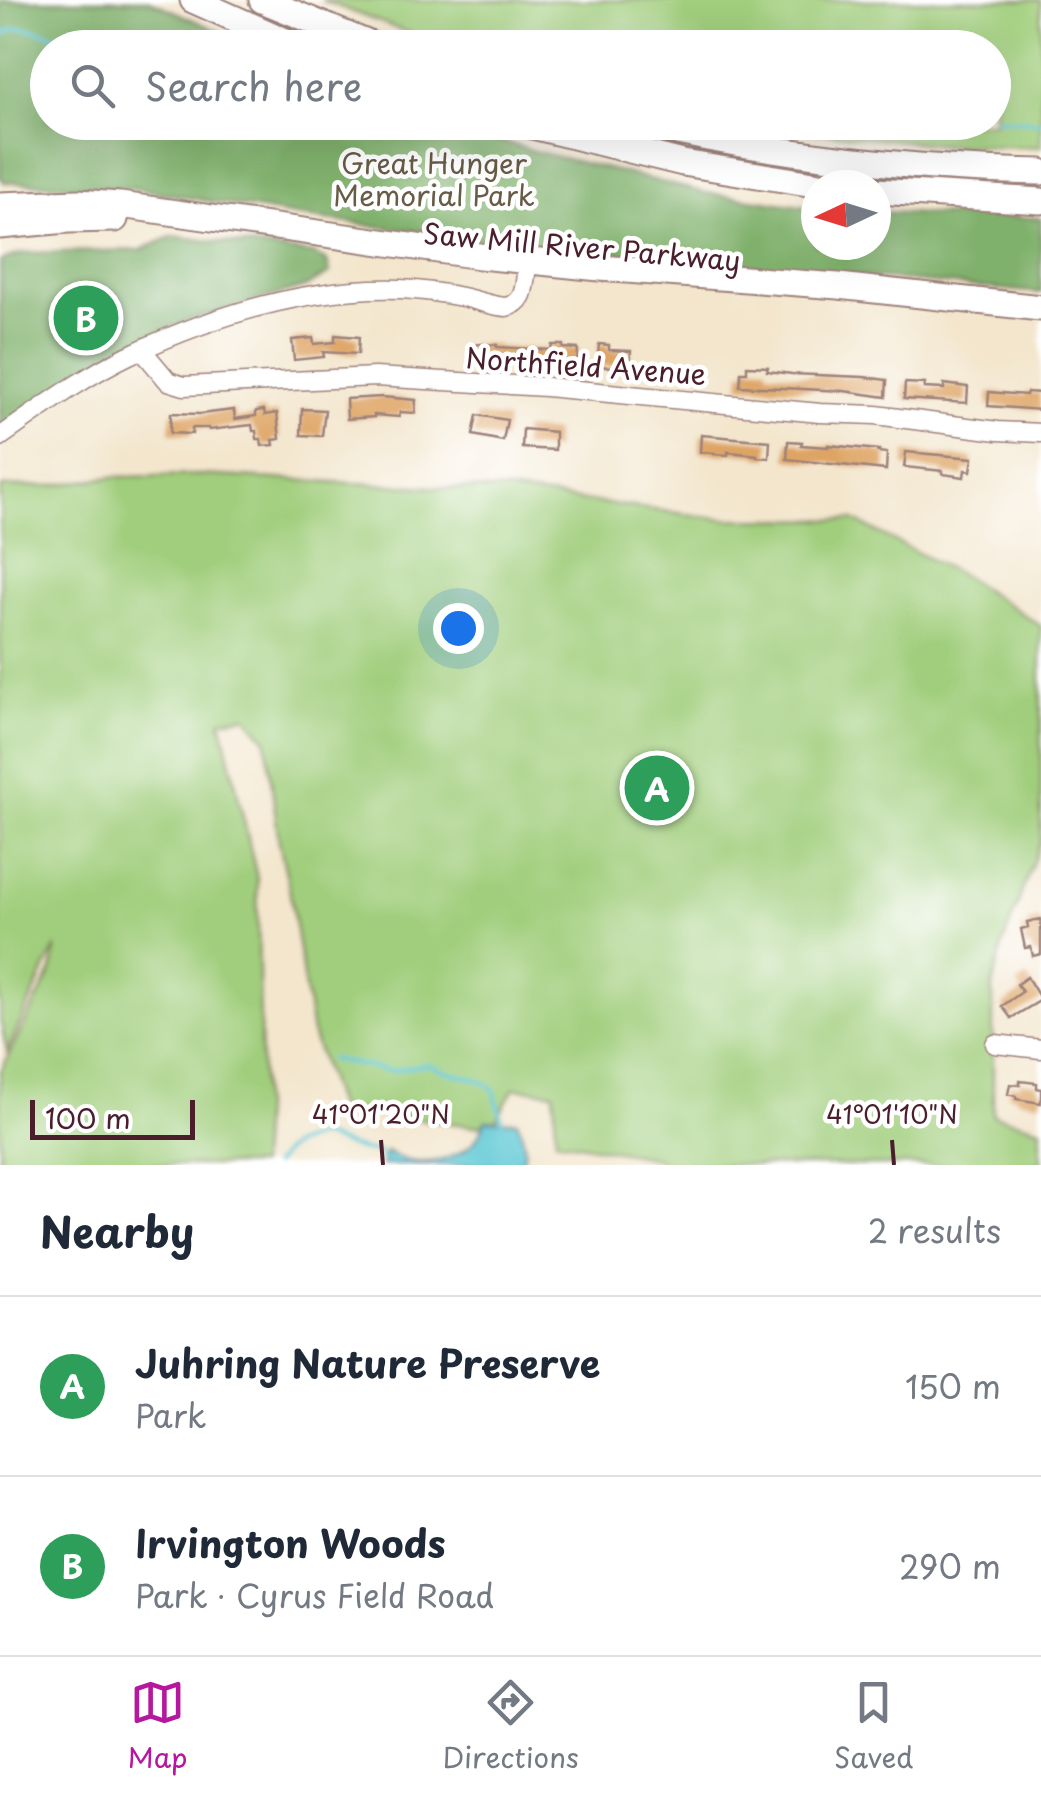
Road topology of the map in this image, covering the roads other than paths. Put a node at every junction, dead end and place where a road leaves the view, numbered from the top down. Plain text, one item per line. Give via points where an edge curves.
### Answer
1 (194, 0) edge
2 (262, 0) edge
3 (261, 30) edge
4 (334, 30) edge
5 (589, 140) edge
6 (716, 140) edge
7 (1041, 172) edge
8 (801, 182) edge
9 (891, 192) edge
10 (1041, 200) edge
11 (0, 205) edge
12 (0, 226) edge
13 (526, 274) junction
14 (1041, 308) edge
15 (1041, 321) edge
16 (142, 350) junction
17 (1041, 434) edge
18 (0, 437) edge
19 (995, 1044) dead end
20 (1041, 1049) edge

1 - 3 highway
2 - 4 highway
5 - 8 highway
6 - 7 highway via 842,159
9 - 10 highway
11 - 14 highway, Saw Mill River Parkway via 120,205 520,260
12 - 13 highway, Saw Mill River Parkway via 137,221
13 - 15 highway, Saw Mill River Parkway
13 - 16 street via 523,296 510,306 406,290 304,295
16 - 17 street, Northfield Avenue via 168,381 184,386 376,377
16 - 18 street
19 - 20 street

